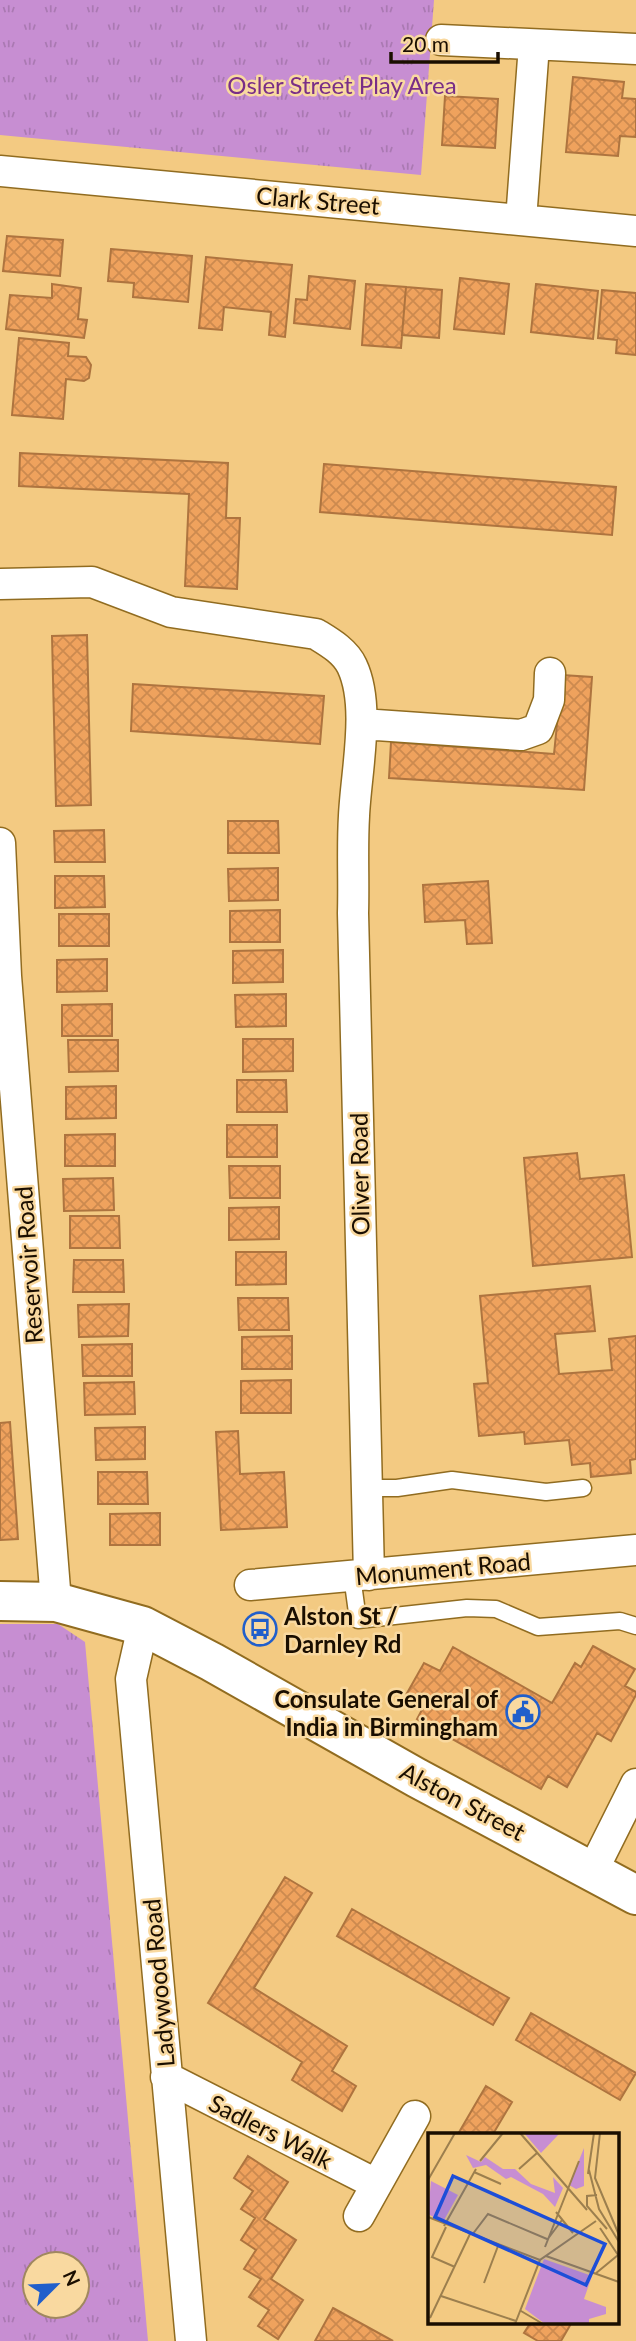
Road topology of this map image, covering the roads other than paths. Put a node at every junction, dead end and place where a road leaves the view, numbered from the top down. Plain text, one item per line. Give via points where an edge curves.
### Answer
1 (441, 40) dead end
2 (534, 45) junction
3 (636, 49) edge
4 (0, 171) edge
5 (521, 220) junction
6 (636, 232) edge
7 (0, 583) edge
8 (550, 673) dead end
9 (362, 724) junction
10 (0, 843) edge
11 (3, 976) edge
12 (366, 1488) junction
13 (583, 1488) dead end
14 (636, 1550) edge
15 (360, 1575) junction
16 (250, 1585) dead end
17 (0, 1601) edge
18 (56, 1602) junction
19 (143, 1626) junction
20 (636, 1626) edge
21 (636, 1784) edge
22 (593, 1870) junction
23 (636, 1895) edge
24 (166, 2077) junction
25 (415, 2116) dead end
26 (376, 2185) junction
27 (359, 2216) dead end
28 (191, 2341) edge

1 - 2 street
2 - 3 street
2 - 5 street
4 - 5 street, Clark Street
5 - 6 street, Clark Street
7 - 9 street, Oliver Road via 92,582 172,612 316,634 351,663 361,689
8 - 9 street via 549,700 538,729 521,734
9 - 12 street, Oliver Road via 356,773 354,914
10 - 11 street, Reservoir Road
11 - 18 street, Reservoir Road
12 - 13 lane via 452,1480 546,1492
12 - 15 street, Oliver Road
14 - 15 street, Monument Road
15 - 16 street, Monument Road
15 - 20 lane via 358,1620 467,1608 496,1609 538,1627 620,1621
17 - 18 main road
18 - 19 main road
19 - 22 main road, Alston Street
19 - 24 street, Ladywood Road via 131,1679
21 - 22 street
22 - 23 main road, Alston Street
24 - 26 street, Sadlers Walk
24 - 28 street, Ladywood Road
25 - 26 street
26 - 27 street

